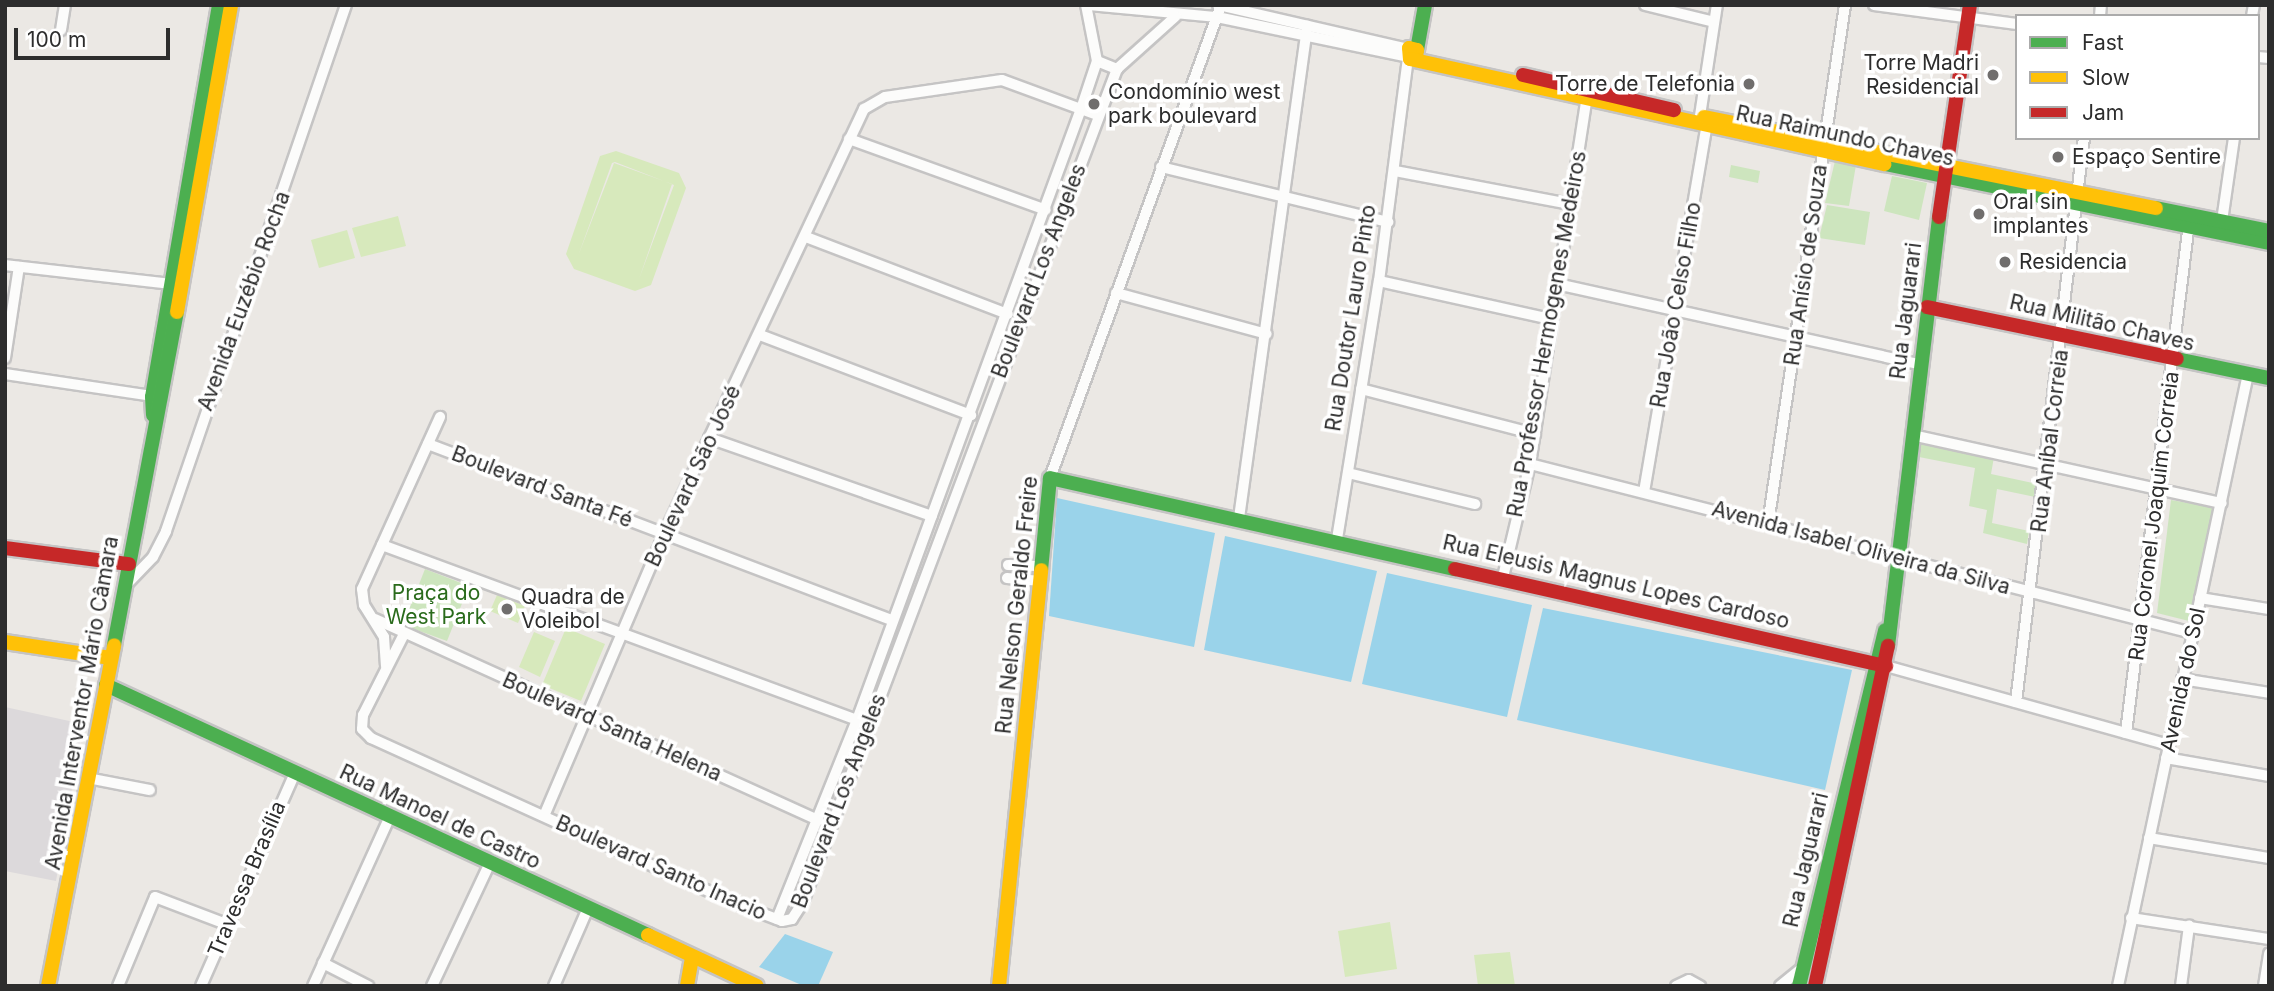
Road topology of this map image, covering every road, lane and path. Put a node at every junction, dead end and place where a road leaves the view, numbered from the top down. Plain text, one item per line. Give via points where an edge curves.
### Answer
1 (65, 5) edge
2 (219, 5) edge
3 (231, 5) edge
4 (346, 5) edge
5 (1088, 5) edge
6 (1220, 5) edge
7 (1417, 5) edge
8 (1425, 5) edge
9 (1645, 5) edge
10 (1717, 5) edge
11 (1845, 5) edge
12 (1874, 5) edge
13 (1969, 12) edge
14 (1176, 16) junction
15 (1217, 17) junction
16 (1714, 22) junction
17 (2015, 24) edge
18 (61, 30) dead end
19 (1307, 30) junction
20 (1413, 53) junction
21 (1097, 61) junction
22 (1116, 69) junction
23 (1587, 95) junction
24 (1082, 108) junction
25 (1097, 115) junction
26 (1703, 122) junction
27 (205, 124) junction
28 (849, 139) junction
29 (2084, 140) edge
30 (2234, 140) edge
31 (1824, 147) junction
32 (1161, 167) junction
33 (1395, 171) junction
34 (1944, 171) junction
35 (2077, 198) junction
36 (1284, 199) junction
37 (1569, 204) junction
38 (1046, 210) junction
39 (2189, 221) junction
40 (1388, 222) junction
41 (2221, 227) junction
42 (2269, 231) edge
43 (806, 236) junction
44 (2269, 243) edge
45 (5, 265) edge
46 (19, 267) junction
47 (1379, 281) junction
48 (171, 284) junction
49 (1557, 284) junction
50 (1116, 293) junction
51 (1927, 307) junction
52 (1674, 308) junction
53 (1008, 314) junction
54 (1550, 319) junction
55 (1268, 334) junction
56 (2063, 334) junction
57 (760, 335) junction
58 (1796, 338) junction
59 (996, 346) junction
60 (1010, 350) junction
61 (5, 358) edge
62 (2172, 361) junction
63 (1921, 365) junction
64 (5, 374) edge
65 (2248, 374) junction
66 (2269, 378) edge
67 (981, 384) junction
68 (996, 386) junction
69 (1361, 389) junction
70 (157, 397) junction
71 (971, 415) junction
72 (440, 417) dead end
73 (1535, 434) junction
74 (1912, 435) junction
75 (709, 438) junction
76 (428, 444) junction
77 (2048, 463) junction
78 (1530, 464) junction
79 (1348, 473) junction
80 (1050, 478) junction
81 (2160, 488) junction
82 (1644, 492) junction
83 (1475, 503) dead end
84 (2222, 503) junction
85 (932, 516) junction
86 (1239, 519) junction
87 (1768, 524) junction
88 (664, 534) junction
89 (1337, 539) junction
90 (382, 545) junction
91 (921, 546) junction
92 (5, 548) edge
93 (935, 551) junction
94 (1898, 560) junction
95 (129, 564) junction
96 (1008, 565) dead end
97 (1043, 566) junction
98 (1503, 577) junction
99 (1007, 579) dead end
100 (1041, 581) junction
101 (125, 586) junction
102 (905, 586) junction
103 (919, 591) junction
104 (2031, 592) junction
105 (2200, 598) junction
106 (2269, 609) edge
107 (375, 620) junction
108 (891, 620) junction
109 (2143, 622) junction
110 (2192, 633) junction
111 (404, 634) junction
112 (622, 634) junction
113 (5, 642) edge
114 (111, 658) junction
115 (1880, 665) junction
116 (386, 670) junction
117 (2182, 679) junction
118 (106, 685) junction
119 (2269, 693) edge
120 (2016, 702) junction
121 (589, 718) junction
122 (858, 720) junction
123 (2126, 733) junction
124 (2169, 745) junction
125 (2166, 758) junction
126 (295, 773) junction
127 (2269, 776) edge
128 (88, 778) junction
129 (149, 790) dead end
130 (544, 816) junction
131 (390, 817) junction
132 (819, 820) junction
133 (2149, 838) junction
134 (2269, 858) edge
135 (489, 863) junction
136 (795, 880) junction
137 (808, 887) junction
138 (588, 908) junction
139 (2131, 918) junction
140 (777, 919) junction
141 (226, 924) junction
142 (2189, 926) junction
143 (2269, 939) edge
144 (2269, 953) edge
145 (692, 957) junction
146 (323, 963) junction
147 (1801, 969) junction
148 (48, 986) edge
149 (117, 986) edge
150 (201, 986) edge
151 (313, 986) edge
152 (369, 986) edge
153 (432, 986) edge
154 (554, 986) edge
155 (687, 986) edge
156 (757, 986) edge
157 (999, 986) edge
158 (1676, 986) edge
159 (1700, 986) edge
160 (1780, 986) edge
161 (1798, 986) edge
162 (1815, 986) edge
163 (2118, 986) edge
164 (2181, 986) edge
165 (2264, 986) edge

1 - 18 street
2 - 27 main road, Avenida Interventor Mário Câmara
3 - 27 main road, Avenida Interventor Mário Câmara
4 - 101 street, Avenida Euzébio Rocha via 166,531 153,557
5 - 14 street, Rua Raimundo Chaves
5 - 21 street, Boulevard Los Angeles
6 - 15 street, Rua Nelson Geraldo Freire
6 - 19 street, Rua Raimundo Chaves
7 - 20 main road, Rua Doutor Lauro Pinto
8 - 20 main road, Rua Doutor Lauro Pinto
9 - 16 street
10 - 16 street, Rua João Celso Filho
11 - 31 street, Rua Anísio de Souza
12 - 13 street
13 - 17 street
13 - 34 main road, Rua Jaguarari
14 - 15 street, Rua Raimundo Chaves
14 - 22 street, Boulevard Los Angeles
15 - 19 street, Rua Raimundo Chaves
15 - 32 street, Rua Nelson Geraldo Freire
16 - 26 street, Rua João Celso Filho
19 - 20 street, Rua Raimundo Chaves
19 - 36 street
20 - 23 main road, Rua Raimundo Chaves
20 - 33 street, Rua Doutor Lauro Pinto
21 - 22 street
21 - 24 street, Boulevard Los Angeles
22 - 25 street, Boulevard Los Angeles
23 - 26 main road, Rua Raimundo Chaves
23 - 37 street, Rua Professor Hermogenes Medeiros
24 - 25 street, Boulevard São José
24 - 28 street, Boulevard São José via 1002,80 976,81 874,100 864,109
24 - 38 street, Boulevard Los Angeles
25 - 60 street, Boulevard Los Angeles
26 - 31 main road, Rua Raimundo Chaves
26 - 52 street, Rua João Celso Filho
27 - 48 main road, Avenida Interventor Mário Câmara
27 - 70 main road, Avenida Interventor Mário Câmara
28 - 38 street
28 - 43 street, Boulevard São José
29 - 35 street, Rua Aníbal Correia
30 - 41 street
31 - 34 main road, Rua Raimundo Chaves
31 - 58 street, Rua Anísio de Souza
32 - 36 street
32 - 50 street, Rua Nelson Geraldo Freire
33 - 37 street
33 - 40 street, Rua Doutor Lauro Pinto
34 - 35 main road, Rua Raimundo Chaves
34 - 51 main road, Rua Jaguarari
35 - 39 main road, Rua Raimundo Chaves
35 - 56 street, Rua Aníbal Correia
36 - 40 street
36 - 55 street
37 - 49 street, Rua Professor Hermogenes Medeiros
38 - 53 street, Boulevard Los Angeles
39 - 41 main road, Rua Raimundo Chaves
39 - 62 street, Rua Coronel Joaquim Correia
40 - 47 street, Rua Doutor Lauro Pinto
41 - 42 main road, Rua Raimundo Chaves
41 - 44 main road, Rua Raimundo Chaves
43 - 53 street
43 - 57 street, Boulevard São José
45 - 46 street
46 - 48 street
46 - 61 street
47 - 54 street via 1424,296
47 - 69 street, Rua Doutor Lauro Pinto
48 - 70 main road, Avenida Interventor Mário Câmara
49 - 52 street
49 - 54 street, Rua Professor Hermogenes Medeiros
50 - 55 street
50 - 80 street, Rua Nelson Geraldo Freire
51 - 56 main road, Rua Militão Chaves
51 - 63 main road, Rua Jaguarari
52 - 58 street
52 - 82 street, Rua João Celso Filho
53 - 59 street, Boulevard Los Angeles
54 - 73 street, Rua Professor Hermogenes Medeiros
55 - 86 street
56 - 62 main road, Rua Militão Chaves
56 - 77 street, Rua Aníbal Correia
57 - 71 street
57 - 75 street, Boulevard São José
58 - 63 street
58 - 87 street, Rua Anísio de Souza
59 - 60 street via 1000,356
59 - 67 street, Boulevard Los Angeles
60 - 68 street, Boulevard Los Angeles
62 - 65 main road, Rua Militão Chaves
62 - 81 street, Rua Coronel Joaquim Correia
63 - 74 main road, Rua Jaguarari
64 - 70 street
65 - 66 main road, Rua Militão Chaves
65 - 84 street, Avenida do Sol
67 - 68 street via 989,379
67 - 71 street, Boulevard Los Angeles
68 - 93 street, Boulevard Los Angeles
69 - 73 street
69 - 79 street, Rua Doutor Lauro Pinto
70 - 95 main road, Avenida Interventor Mário Câmara
71 - 85 street, Boulevard Los Angeles
72 - 76 street
73 - 78 street, Rua Professor Hermogenes Medeiros
74 - 77 street
74 - 94 main road, Rua Jaguarari
75 - 85 street
75 - 88 street, Boulevard São José
76 - 88 street, Boulevard Santa Fé
76 - 90 street
77 - 81 street
77 - 104 street, Rua Aníbal Correia
78 - 82 street, Avenida Isabel Oliveira da Silva
78 - 98 street, Rua Professor Hermogenes Medeiros
79 - 83 street
79 - 89 street, Rua Doutor Lauro Pinto
80 - 86 main road, Rua Eleusis Magnus Lopes Cardoso
80 - 97 main road, Rua Nelson Geraldo Freire
81 - 84 street
81 - 109 street, Rua Coronel Joaquim Correia
82 - 87 street, Avenida Isabel Oliveira da Silva
84 - 105 street, Avenida do Sol
85 - 91 street, Boulevard Los Angeles
86 - 89 main road, Rua Eleusis Magnus Lopes Cardoso
87 - 94 street, Avenida Isabel Oliveira da Silva
88 - 108 street, Boulevard Santa Fé
88 - 112 street, Boulevard São José
89 - 98 main road, Rua Eleusis Magnus Lopes Cardoso
90 - 107 street via 362,589 364,605
90 - 112 street
91 - 93 street via 927,555
91 - 102 street, Boulevard Los Angeles
92 - 95 main road
93 - 103 street, Boulevard Los Angeles
94 - 104 street, Avenida Isabel Oliveira da Silva
94 - 115 main road, Rua Jaguarari
95 - 101 main road, Avenida Interventor Mário Câmara
96 - 97 street
97 - 100 main road, Rua Nelson Geraldo Freire
98 - 115 main road, Rua Eleusis Magnus Lopes Cardoso
99 - 100 street
100 - 157 main road, Rua Nelson Geraldo Freire
101 - 114 main road, Avenida Interventor Mário Câmara
102 - 103 street via 915,584
102 - 108 street, Boulevard Los Angeles
103 - 137 street, Boulevard Los Angeles
104 - 109 street, Avenida Isabel Oliveira da Silva
104 - 120 street, Rua Aníbal Correia
105 - 106 street
105 - 110 street, Avenida do Sol
107 - 111 street, Boulevard Santa Helena
107 - 116 street via 385,643
108 - 122 street, Boulevard Los Angeles
109 - 110 street, Avenida Isabel Oliveira da Silva
109 - 123 street, Rua Coronel Joaquim Correia
110 - 117 street, Avenida do Sol
111 - 116 street
111 - 121 street, Boulevard Santa Helena
112 - 121 street, Boulevard São José
112 - 122 street
113 - 114 main road
114 - 118 main road, Avenida Interventor Mário Câmara
115 - 120 street, Rua Eleusis Magnus Lopes Cardoso
115 - 147 main road, Rua Jaguarari
115 - 162 main road, Rua Jaguarari
116 - 130 street via 363,715 362,729 367,735
117 - 119 street
117 - 124 street, Avenida do Sol
118 - 126 main road, Rua Manoel de Castro
118 - 128 main road, Avenida Interventor Mário Câmara
120 - 123 street, Rua Eleusis Magnus Lopes Cardoso
121 - 130 street, Boulevard São José
121 - 132 street, Boulevard Santa Helena
122 - 132 street, Boulevard Los Angeles
123 - 124 street, Rua Eleusis Magnus Lopes Cardoso
124 - 125 street, Avenida do Sol
125 - 127 street
125 - 133 street, Avenida do Sol
126 - 131 main road, Rua Manoel de Castro
126 - 141 street, Travessa Brasília
128 - 129 street
128 - 148 main road, Avenida Interventor Mário Câmara
130 - 140 street, Boulevard Santo Inacio
131 - 135 main road, Rua Manoel de Castro
131 - 146 street
132 - 136 street, Boulevard Los Angeles
133 - 134 street
133 - 139 street, Avenida do Sol
135 - 138 main road, Rua Manoel de Castro
135 - 153 street
136 - 137 street
136 - 140 street, Boulevard Los Angeles
137 - 140 street, Boulevard Los Angeles via 795,916 787,921
138 - 145 main road, Rua Manoel de Castro
138 - 154 street
139 - 142 street
139 - 163 street, Avenida do Sol
141 - 149 street via 155,897
141 - 150 street, Travessa Brasília
142 - 143 street
142 - 164 street
144 - 165 street
145 - 155 main road
145 - 156 main road, Rua Manoel de Castro
146 - 151 street
146 - 152 street
147 - 160 street
147 - 161 main road, Rua Jaguarari
158 - 159 street via 1689,980

